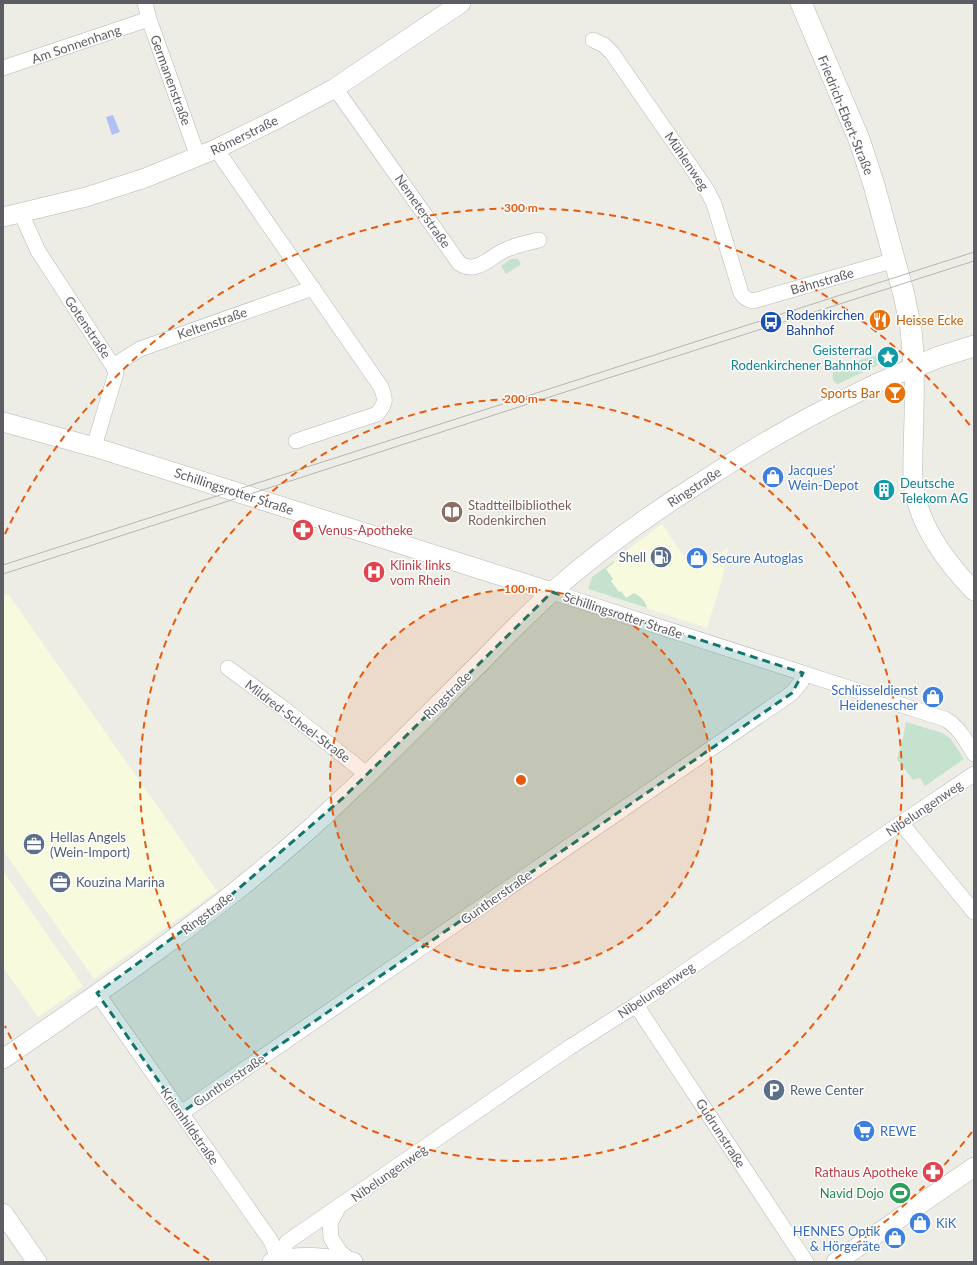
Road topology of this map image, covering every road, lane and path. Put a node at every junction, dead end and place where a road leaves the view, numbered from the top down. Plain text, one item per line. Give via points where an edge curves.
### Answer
1 (145, 3) edge
2 (461, 3) edge
3 (801, 3) edge
4 (149, 19) junction
5 (593, 40) dead end
6 (3, 68) edge
7 (335, 88) junction
8 (216, 149) junction
9 (198, 156) junction
10 (22, 213) junction
11 (3, 217) edge
12 (539, 240) dead end
13 (897, 268) junction
14 (313, 288) junction
15 (749, 300) joint
16 (974, 346) edge
17 (113, 366) junction
18 (914, 367) junction
19 (3, 422) edge
20 (296, 441) dead end
21 (94, 447) junction
22 (974, 591) edge
23 (552, 592) junction
24 (228, 668) dead end
25 (803, 673) junction
26 (974, 754) edge
27 (974, 774) edge
28 (367, 775) junction
29 (901, 823) junction
30 (974, 912) edge
31 (97, 994) junction
32 (636, 1004) junction
33 (3, 1059) edge
34 (181, 1113) junction
35 (974, 1167) edge
36 (339, 1208) junction
37 (3, 1213) edge
38 (276, 1261) edge
39 (37, 1262) edge
40 (353, 1262) edge
41 (806, 1262) edge
42 (836, 1262) edge

1 - 4 street, Germanenstraße
2 - 7 street, Römerstraße
3 - 13 main road, Friedrich-Ebert-Straße via 859,139
4 - 6 street, Am Sonnenhang
4 - 9 street, Germanenstraße
5 - 15 street, Mühlenweg via 604,45 612,53 707,190 714,204 740,293
7 - 8 street, Römerstraße
7 - 12 street, Nemeterstraße via 459,263 465,267 473,267 503,251
8 - 9 street, Römerstraße
8 - 14 street
9 - 10 street, Römerstraße via 94,195
10 - 11 street, Römerstraße
10 - 17 street, Gotenstraße via 41,256
13 - 15 street, Bahnstraße
13 - 18 main road, Friedrich-Ebert-Straße via 911,329
14 - 17 street, Keltenstraße via 140,348
14 - 20 street via 381,387 385,398 383,407 377,414
16 - 18 main road
17 - 21 street, Gotenstraße via 116,373
18 - 22 street via 913,477 916,496 927,528 939,549
18 - 23 street, Ringstraße via 789,428 720,469 640,523
19 - 21 street, Schillingsrotter Straße
21 - 23 street, Schillingsrotter Straße
23 - 25 street, Schillingsrotter Straße
23 - 28 street, Ringstraße
24 - 28 street, Mildred-Scheel-Straße
25 - 26 street, Schillingsrotter Straße via 950,721
25 - 34 street, Guntherstraße via 801,682 792,693
27 - 29 street, Nibelungenweg
28 - 31 street, Ringstraße via 302,836 242,886
29 - 30 street
29 - 32 street, Nibelungenweg
31 - 33 street, Ringstraße
31 - 34 street, Kriemhildstraße
32 - 36 street, Nibelungenweg
32 - 41 street, Gudrunstraße
34 - 38 street, Kriemhildstraße via 271,1241
35 - 42 street
36 - 38 street, Nibelungenweg via 287,1242
36 - 40 street, Nibelungenweg via 330,1223 331,1238 340,1252
37 - 39 street
38 - 40 street via 321,1258

